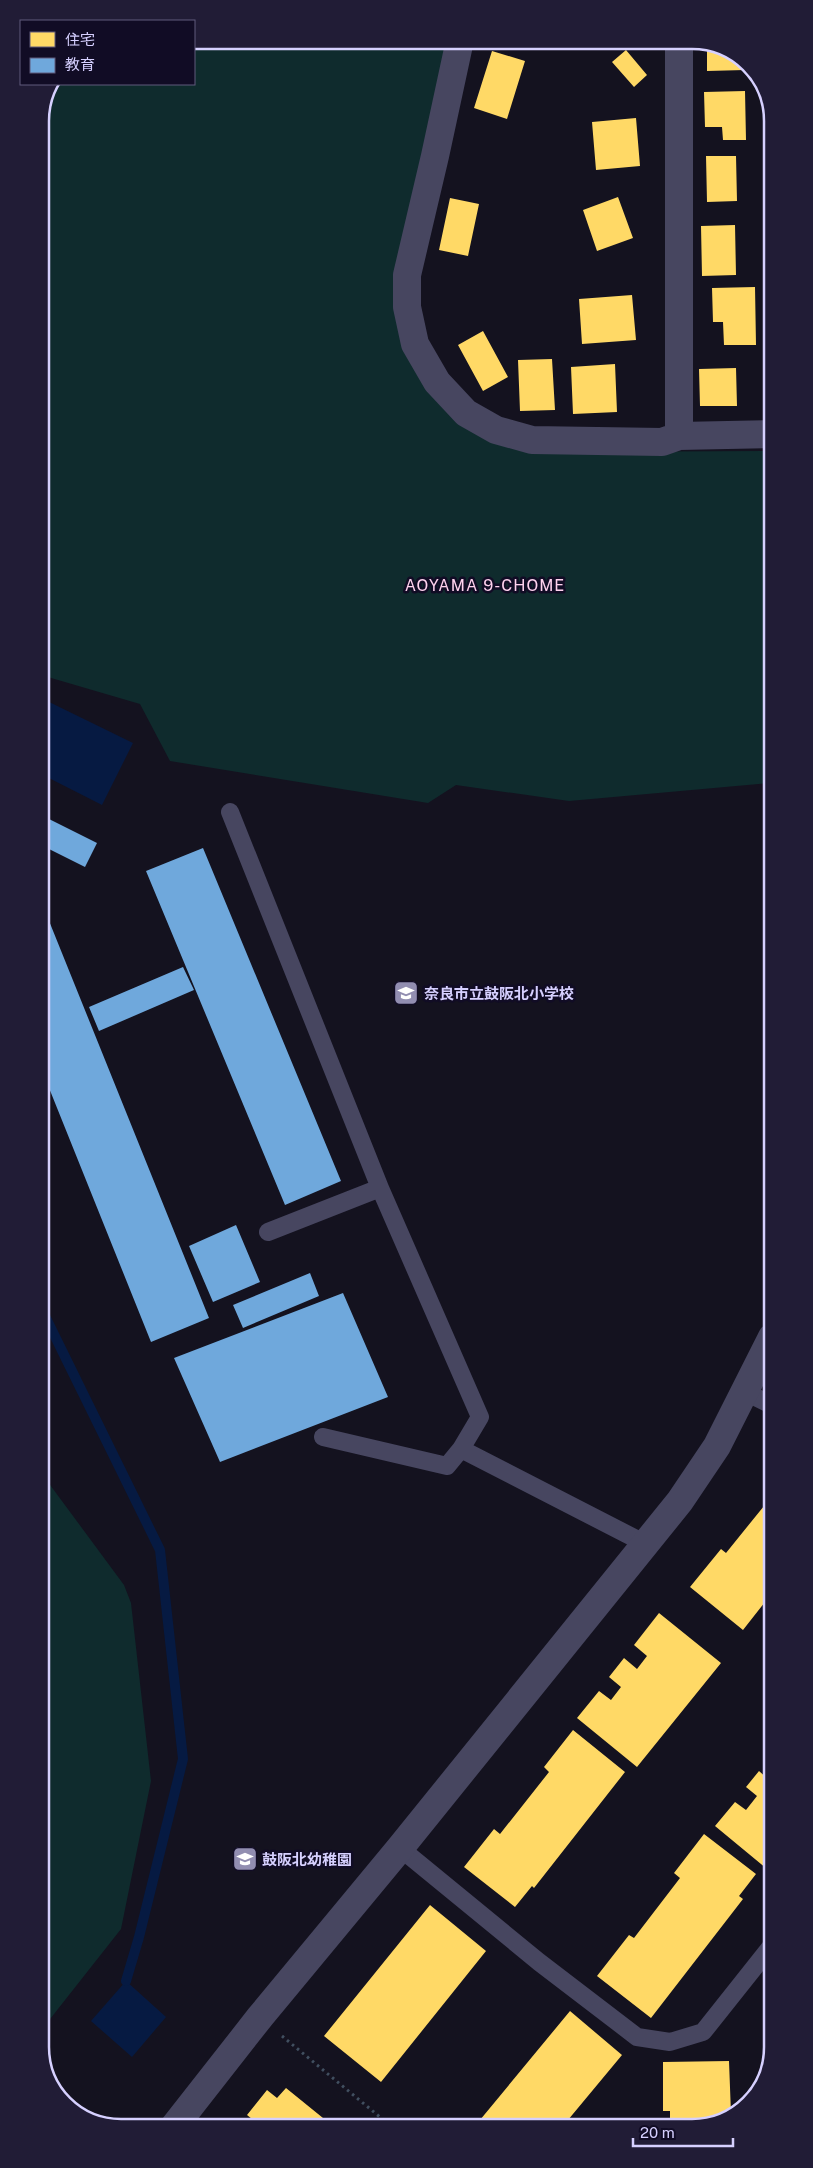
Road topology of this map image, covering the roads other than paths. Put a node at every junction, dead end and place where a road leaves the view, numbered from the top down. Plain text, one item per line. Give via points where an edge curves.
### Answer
1 (458, 49) edge
2 (679, 49) edge
3 (764, 434) edge
4 (679, 436) junction
5 (230, 812) dead end
6 (380, 1188) junction
7 (268, 1232) dead end
8 (764, 1353) edge
9 (745, 1392) junction
10 (764, 1401) edge
11 (323, 1437) dead end
12 (462, 1449) junction
13 (644, 1543) junction
14 (400, 1848) junction
15 (764, 1955) edge
16 (180, 2119) edge

1 - 4 street via 407,275 407,307 415,344 436,382 466,412 496,430 532,440 662,442
2 - 4 street
3 - 4 street
5 - 6 lane
6 - 7 lane
6 - 12 lane via 480,1417
8 - 9 street
9 - 10 lane
9 - 13 street via 718,1446 680,1501
11 - 12 lane via 447,1466
12 - 13 lane
13 - 14 street
14 - 15 lane via 637,2038 670,2042 704,2032
14 - 16 street

